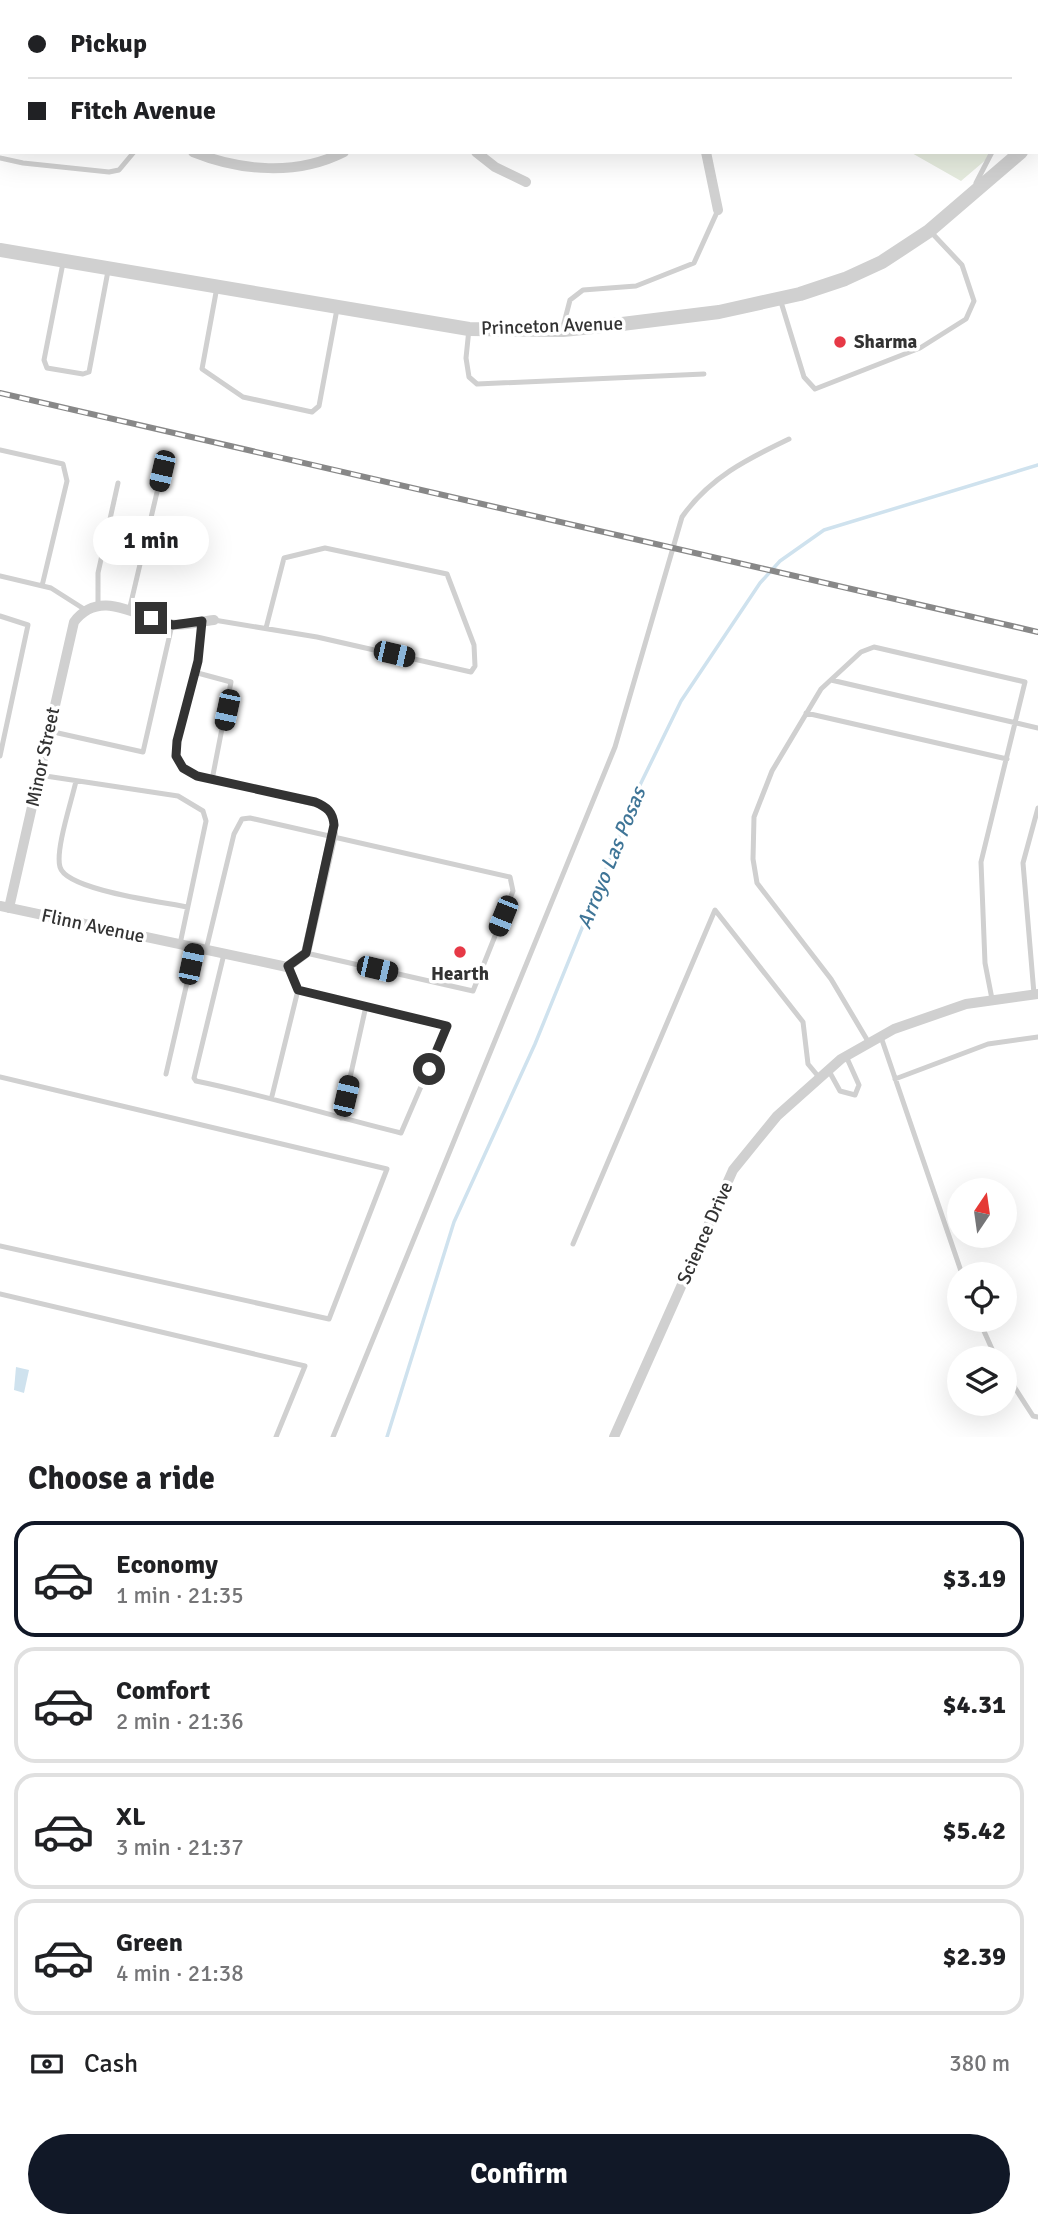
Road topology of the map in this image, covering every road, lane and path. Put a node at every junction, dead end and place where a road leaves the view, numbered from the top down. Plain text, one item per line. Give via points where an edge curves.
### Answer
1 (132, 154) edge
2 (199, 154) edge
3 (339, 154) edge
4 (479, 154) edge
5 (706, 154) edge
6 (991, 154) edge
7 (1019, 154) edge
8 (0, 158) edge
9 (526, 182) dead end
10 (969, 197) junction
11 (718, 209) joint
12 (929, 231) junction
13 (0, 250) edge
14 (64, 260) junction
15 (109, 268) junction
16 (217, 287) junction
17 (780, 299) junction
18 (337, 309) junction
19 (469, 329) junction
20 (563, 330) junction
21 (704, 374) dead end
22 (789, 439) dead end
23 (0, 450) edge
24 (162, 471) dead end
25 (118, 483) dead end
26 (0, 576) edge
27 (42, 586) junction
28 (98, 605) junction
29 (84, 609) junction
30 (129, 611) junction
31 (0, 616) edge
32 (214, 620) joint
33 (202, 621) junction
34 (173, 625) junction
35 (266, 628) junction
36 (194, 672) junction
37 (831, 680) junction
38 (807, 713) junction
39 (1016, 723) junction
40 (1038, 728) edge
41 (48, 732) junction
42 (0, 756) edge
43 (1007, 759) junction
44 (39, 775) junction
45 (212, 780) junction
46 (76, 781) junction
47 (1038, 808) edge
48 (332, 836) junction
49 (5, 907) edge
50 (187, 907) junction
51 (180, 944) junction
52 (195, 948) junction
53 (206, 950) junction
54 (306, 953) junction
55 (224, 954) junction
56 (288, 966) junction
57 (298, 990) junction
58 (1036, 994) edge
59 (992, 999) junction
60 (366, 1006) junction
61 (881, 1037) junction
62 (1038, 1037) edge
63 (869, 1043) junction
64 (846, 1056) junction
65 (828, 1069) junction
66 (166, 1074) dead end
67 (818, 1076) junction
68 (0, 1077) edge
69 (895, 1079) junction
70 (272, 1096) junction
71 (341, 1118) junction
72 (573, 1244) dead end
73 (0, 1246) edge
74 (958, 1262) edge
75 (0, 1294) edge
76 (1017, 1391) edge
77 (1038, 1417) edge
78 (276, 1437) edge
79 (333, 1437) edge
80 (614, 1437) edge

1 - 8 lane via 119,170 109,172
2 - 3 street via 231,164 275,168
4 - 9 street
5 - 11 street
6 - 10 lane
7 - 10 street, Princeton Avenue
10 - 12 street, Princeton Avenue
11 - 20 lane via 694,263 636,286 583,290 570,300
12 - 17 street, Princeton Avenue via 882,262
12 - 17 lane via 962,265 974,301 966,319 920,348 815,389 804,377
13 - 14 street, Princeton Avenue
14 - 15 street, Princeton Avenue
14 - 15 lane via 44,359 47,368 89,372
15 - 16 street, Princeton Avenue
16 - 18 street, Princeton Avenue
16 - 18 lane via 202,369 243,397 312,412 318,406
17 - 20 street, Princeton Avenue via 719,312
18 - 19 street, Princeton Avenue
19 - 20 street, Princeton Avenue
19 - 21 lane via 466,358 469,377 477,384
22 - 79 lane via 714,481 682,517 615,747
23 - 27 lane via 63,464 67,481
24 - 30 lane
25 - 28 lane via 99,573
26 - 27 lane
27 - 29 lane
28 - 29 street
28 - 30 street
29 - 41 street, Minor Street via 69,636
30 - 34 street
31 - 42 lane via 29,625
32 - 33 street
32 - 35 lane
33 - 34 street
33 - 36 lane
34 - 41 lane via 143,752
35 - 35 lane via 471,672 475,666 474,645 447,574 325,548 284,558
36 - 45 lane via 176,756 183,768
36 - 45 lane via 231,682
37 - 38 lane
37 - 39 lane
37 - 39 lane via 861,652 874,647 962,667 1025,682
38 - 43 lane
38 - 63 lane via 772,771 754,817 757,883 831,979
39 - 40 lane
39 - 43 lane
41 - 44 street, Minor Street
43 - 59 lane via 981,862 984,950
44 - 46 lane
44 - 49 street, Minor Street
45 - 48 lane via 326,807 333,817
46 - 50 lane via 60,853 59,866 66,878
46 - 50 lane via 178,796 203,811 206,821
47 - 58 lane via 1023,863
48 - 53 lane via 242,819 234,834
48 - 54 street
48 - 54 lane via 510,877 513,891 473,991
49 - 51 street, Flinn Avenue
50 - 51 lane
51 - 52 street, Flinn Avenue
52 - 53 street, Flinn Avenue
52 - 66 lane
53 - 55 street, Flinn Avenue
54 - 56 street
55 - 56 street, Flinn Avenue
55 - 70 lane via 194,1078
56 - 57 lane
57 - 60 lane
57 - 70 lane
58 - 59 street, Science Drive
59 - 61 street, Science Drive via 934,1013
60 - 71 lane
60 - 71 lane via 447,1026 401,1133
61 - 63 street, Science Drive
61 - 69 lane
62 - 69 lane via 988,1044
63 - 64 street, Science Drive
64 - 65 street, Science Drive
64 - 65 lane via 859,1085 855,1095 840,1091
65 - 67 street, Science Drive
67 - 72 lane via 808,1064 803,1022 715,911
67 - 80 street, Science Drive via 777,1116 733,1170
68 - 73 lane via 387,1169 329,1319
69 - 74 lane
70 - 71 lane via 292,1107
75 - 78 lane via 305,1366
76 - 77 lane

